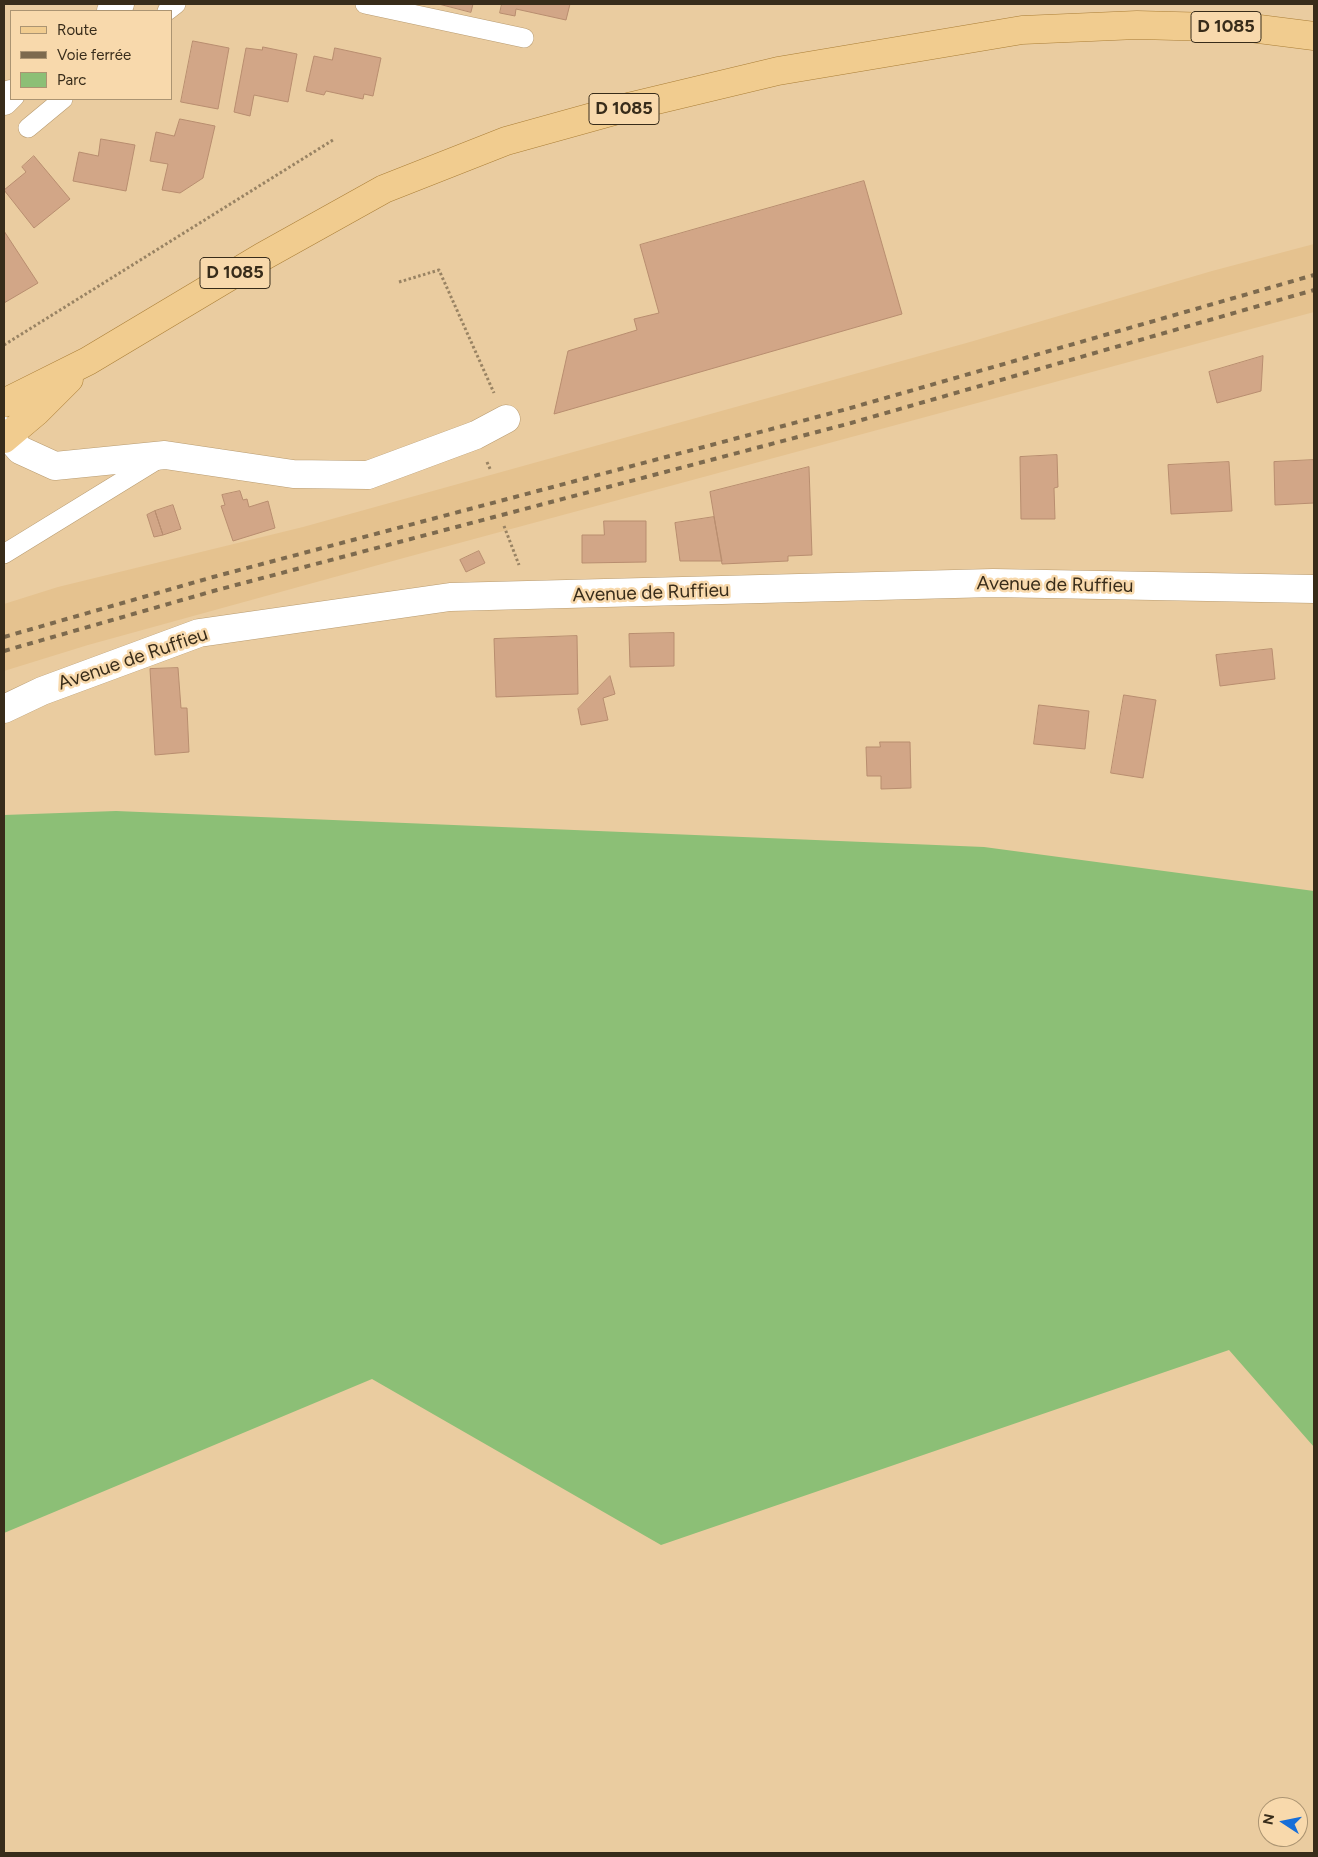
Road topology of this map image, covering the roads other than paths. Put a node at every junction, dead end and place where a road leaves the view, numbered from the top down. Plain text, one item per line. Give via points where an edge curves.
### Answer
1 (365, 4) edge
2 (1314, 36) edge
3 (524, 38) dead end
4 (62, 100) edge
5 (28, 128) dead end
6 (88, 361) junction
7 (4, 403) edge
8 (506, 419) road end
9 (5, 435) edge
10 (165, 455) junction
11 (4, 554) edge
12 (1314, 588) edge
13 (4, 709) edge

1 - 3 lane
2 - 6 main road, D 1085 via 1251,28 1137,25 1022,30 778,71 623,109 506,141 384,190 262,257
4 - 5 lane
6 - 7 main road, D 1085
6 - 9 main road, D 1085 via 36,412
8 - 10 street via 476,435 368,475 293,474
9 - 10 street via 20,450 56,466
10 - 11 lane
12 - 13 street, Avenue de Ruffieu via 992,583 450,597 199,633 42,691

